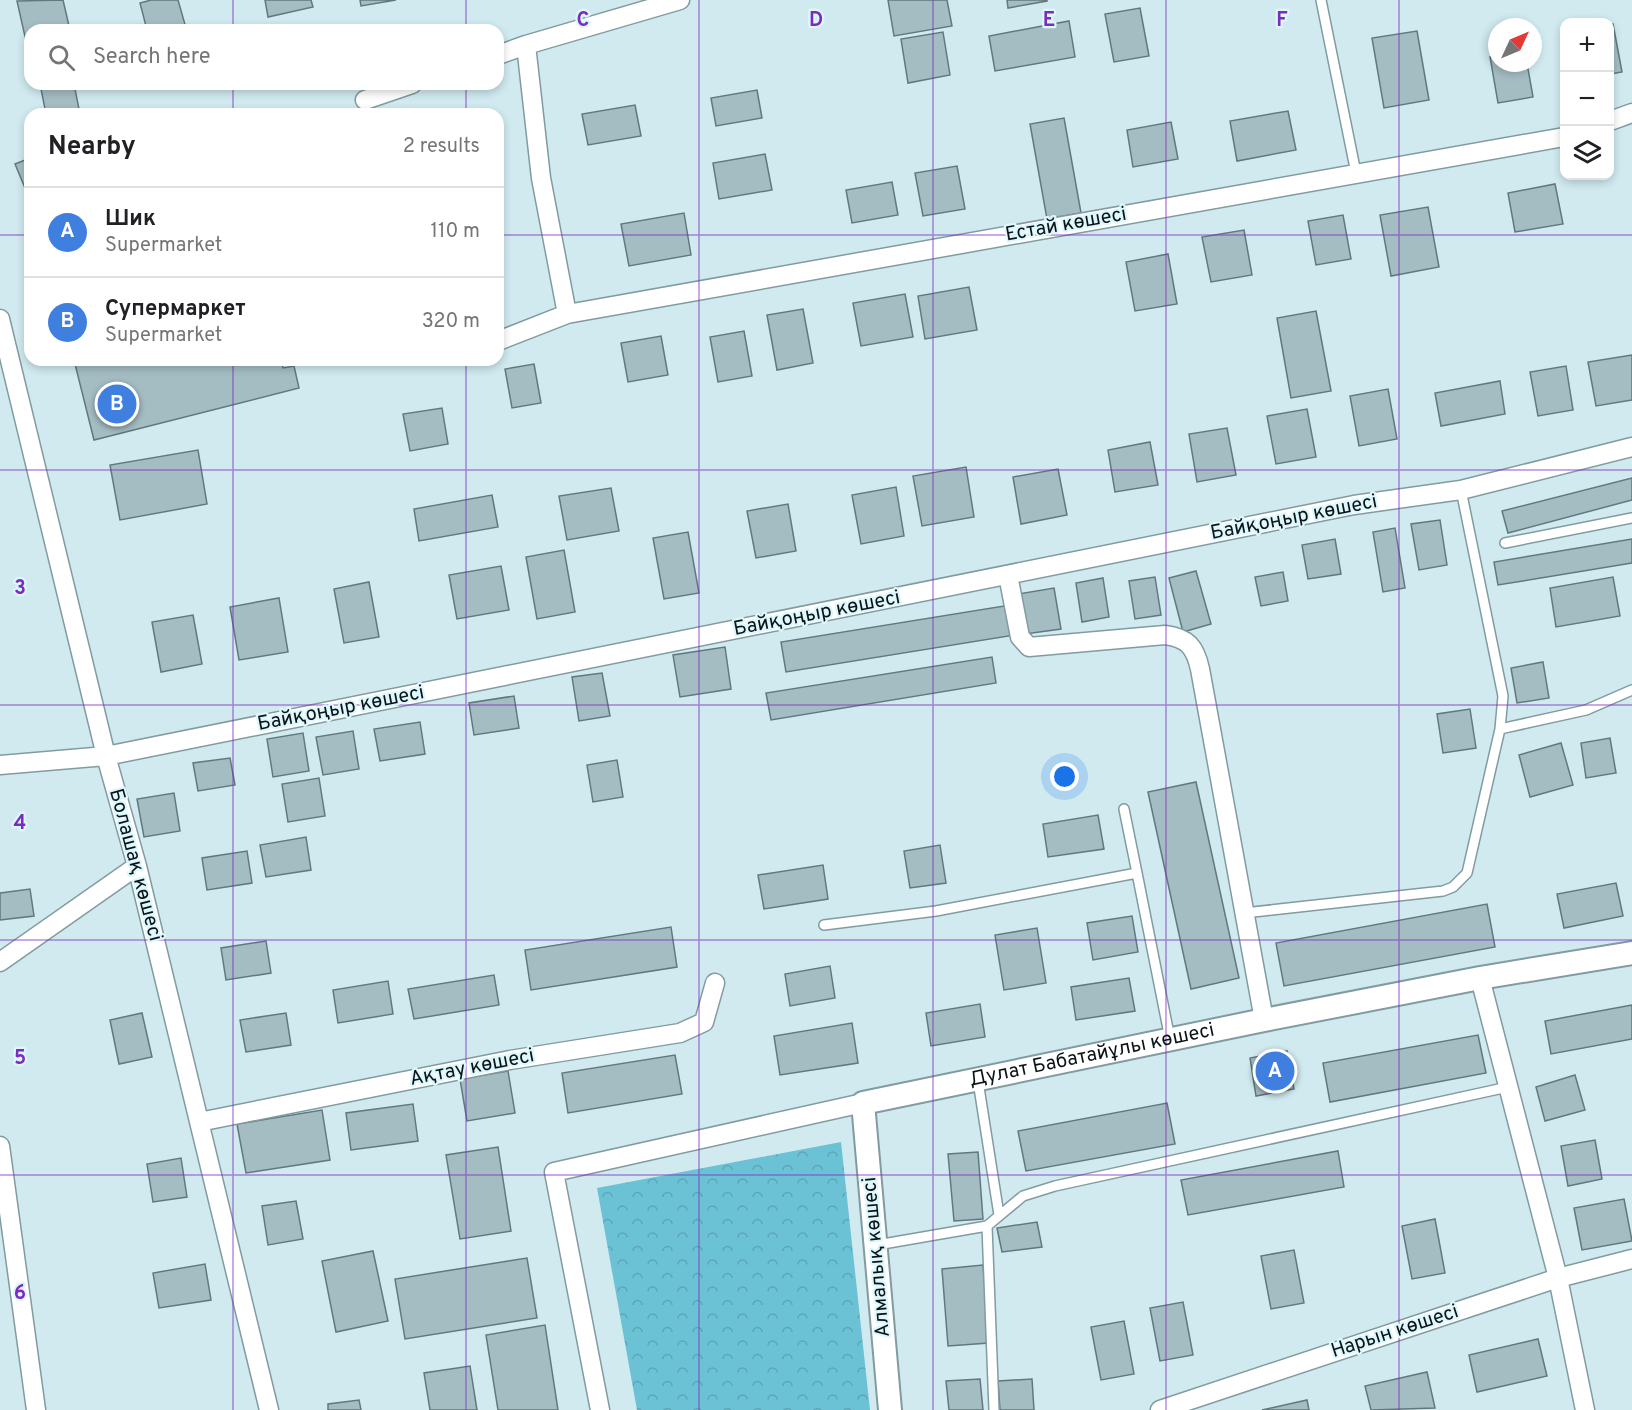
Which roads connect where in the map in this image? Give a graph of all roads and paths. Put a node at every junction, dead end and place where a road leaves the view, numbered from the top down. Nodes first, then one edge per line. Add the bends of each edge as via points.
1 (680, 0) edge
2 (1321, 0) edge
3 (526, 45) junction
4 (504, 53) edge
5 (394, 90) edge
6 (365, 100) dead end
7 (1632, 113) edge
8 (1614, 120) edge
9 (1560, 138) edge
10 (1356, 173) junction
11 (567, 314) junction
12 (0, 320) edge
13 (504, 339) edge
14 (3, 349) edge
15 (1632, 447) edge
16 (1461, 490) junction
17 (1632, 518) edge
18 (1505, 543) dead end
19 (1008, 575) junction
20 (1632, 690) edge
21 (1500, 729) junction
22 (106, 756) junction
23 (0, 765) edge
24 (1124, 809) dead end
25 (137, 866) junction
26 (1137, 873) junction
27 (1244, 913) junction
28 (824, 926) dead end
29 (1632, 953) edge
30 (0, 962) edge
31 (1480, 978) junction
32 (715, 983) dead end
33 (1264, 1020) junction
34 (1170, 1039) junction
35 (978, 1079) junction
36 (1508, 1087) junction
37 (863, 1103) junction
38 (199, 1122) junction
39 (0, 1146) edge
40 (999, 1215) junction
41 (987, 1226) junction
42 (877, 1245) junction
43 (1632, 1259) edge
44 (1558, 1278) junction
45 (36, 1410) edge
46 (269, 1410) edge
47 (600, 1410) edge
48 (890, 1410) edge
49 (994, 1410) edge
50 (1160, 1410) edge
51 (1585, 1410) edge

1 - 3 street
2 - 10 lane
3 - 4 street
3 - 11 street via 541,178
5 - 6 street
7 - 8 street
9 - 10 street, Естай көшесі
10 - 11 street, Естай көшесі
11 - 13 street, Естай көшесі
12 - 14 street, Болашақ көшесі
14 - 22 street, Болашақ көшесі
15 - 16 street, Байқоңыр көшесі
16 - 19 street, Байқоңыр көшесі via 1354,505
16 - 21 lane via 1503,696
17 - 18 lane
19 - 22 street, Байқоңыр көшесі
19 - 27 street via 1020,637 1029,647 1165,635 1191,644 1200,669
20 - 21 lane via 1586,710
21 - 27 lane via 1467,873 1454,887
22 - 23 street, Байқоңыр көшесі
22 - 25 street, Болашақ көшесі
24 - 26 lane
25 - 30 street
25 - 38 street, Болашақ көшесі
26 - 28 lane via 936,911
26 - 34 lane
27 - 33 street
29 - 31 street, Дулат Бабатайұлы көшесі
31 - 33 street, Дулат Бабатайұлы көшесі
31 - 36 street
32 - 38 street, Ақтау көшесі via 704,1022 680,1033 510,1060
33 - 34 street, Дулат Бабатайұлы көшесі
34 - 35 street, Дулат Бабатайұлы көшесі
35 - 37 street, Дулат Бабатайұлы көшесі
35 - 40 lane
36 - 40 lane via 1055,1186 1023,1196
36 - 44 street
37 - 42 street, Алмалық көшесі
37 - 47 street, Дулат Бабатайұлы көшесі via 554,1172
38 - 46 street, Болашақ көшесі
39 - 45 street
40 - 41 lane
41 - 42 lane
41 - 49 lane
42 - 48 street, Алмалық көшесі
43 - 44 street, Нарын көшесі
44 - 50 street, Нарын көшесі
44 - 51 street

